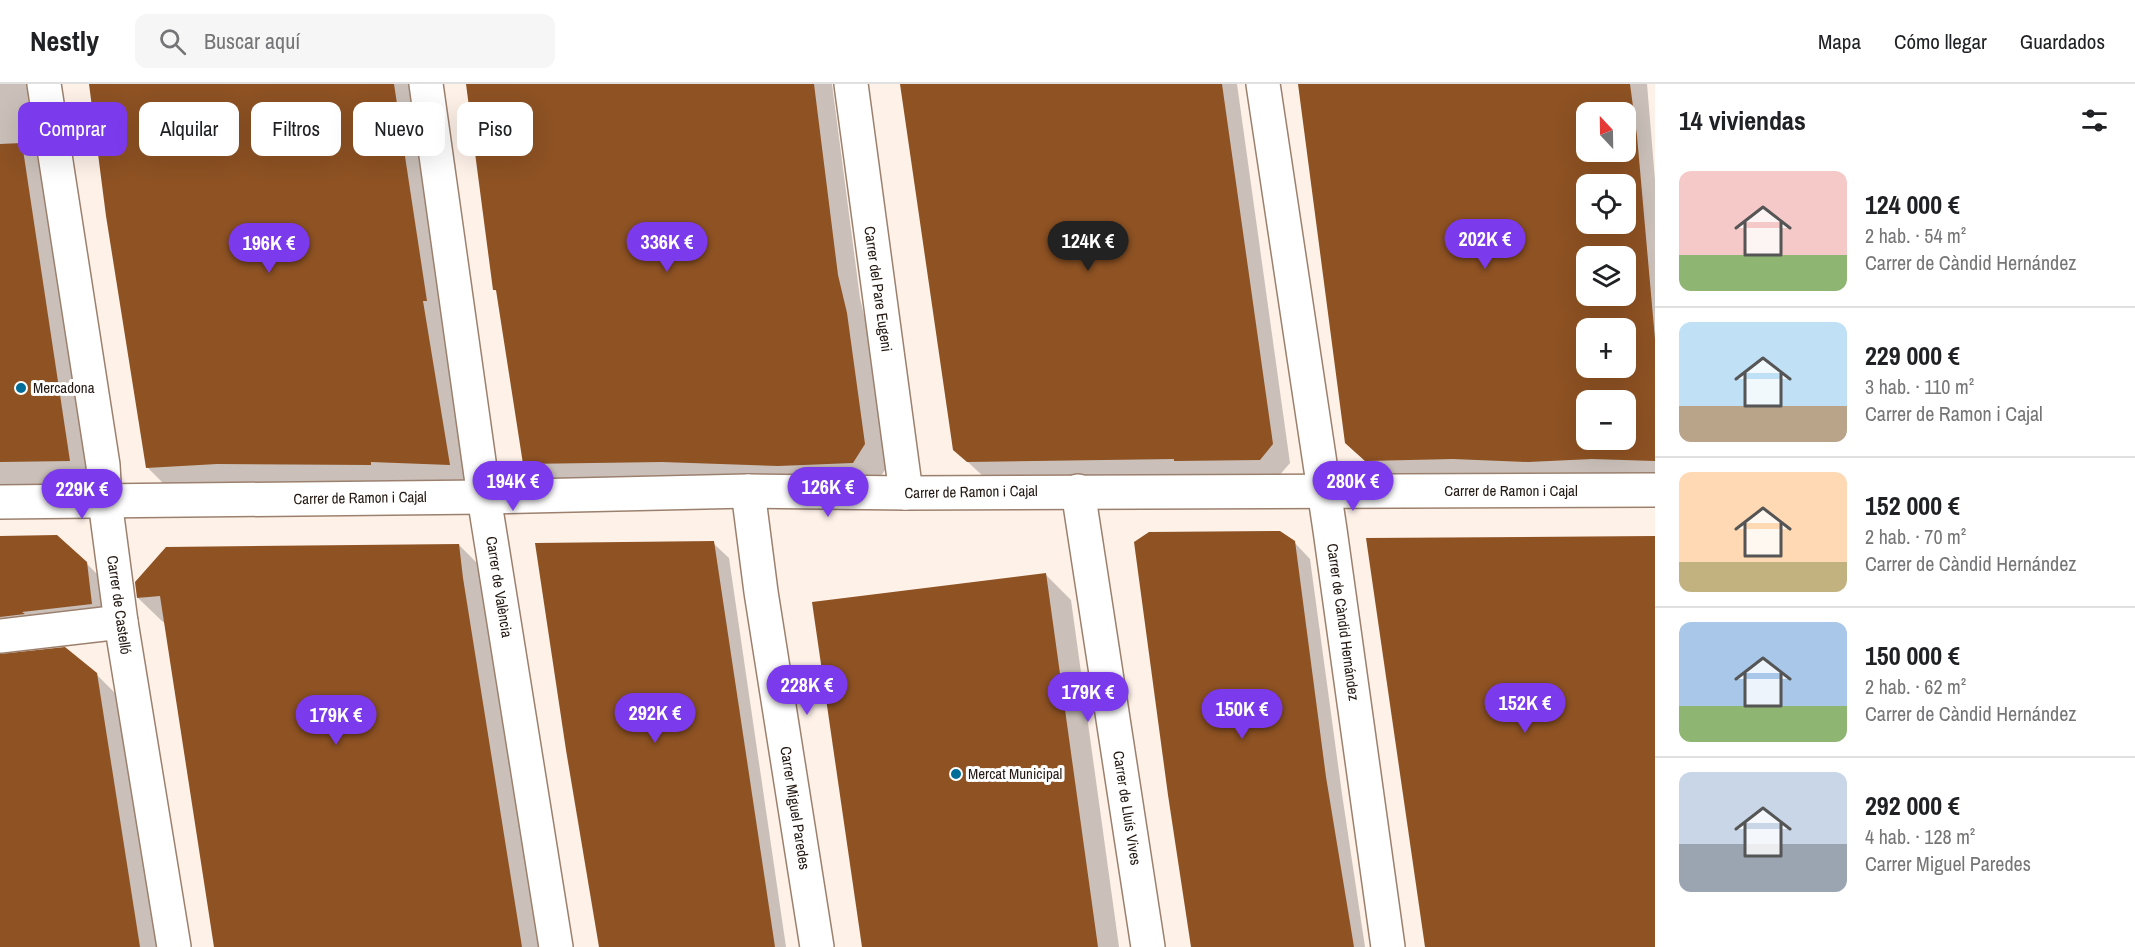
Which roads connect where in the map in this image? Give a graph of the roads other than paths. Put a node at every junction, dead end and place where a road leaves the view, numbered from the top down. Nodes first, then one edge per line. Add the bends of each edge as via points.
1 (44, 84) edge
2 (426, 84) edge
3 (851, 84) edge
4 (1263, 84) edge
5 (1655, 490) edge
6 (748, 491) junction
7 (1078, 491) junction
8 (1324, 492) junction
9 (906, 493) junction
10 (484, 497) junction
11 (105, 501) junction
12 (0, 502) edge
13 (121, 622) junction
14 (0, 636) edge
15 (174, 947) edge
16 (556, 947) edge
17 (817, 947) edge
18 (1148, 947) edge
19 (1388, 947) edge

1 - 11 street, Carrer de Castelló via 103,465
2 - 10 street, Carrer de València
3 - 9 street, Carrer del Pare Eugeni
4 - 8 street, Carrer de Càndid Hernández
5 - 8 street, Carrer de Ramon i Cajal
6 - 9 street, Carrer de Ramon i Cajal
6 - 10 street, Carrer de Ramon i Cajal
6 - 17 street, Carrer Miguel Paredes
7 - 8 street, Carrer de Ramon i Cajal
7 - 9 street, Carrer de Ramon i Cajal
7 - 18 street, Carrer de Lluís Vives
8 - 19 street, Carrer de Càndid Hernández
10 - 11 street, Carrer de Ramon i Cajal
10 - 16 street, Carrer de València
11 - 12 street, Carrer de Ramon i Cajal
11 - 13 street, Carrer de Castelló
13 - 14 street
13 - 15 street, Carrer de Castelló

